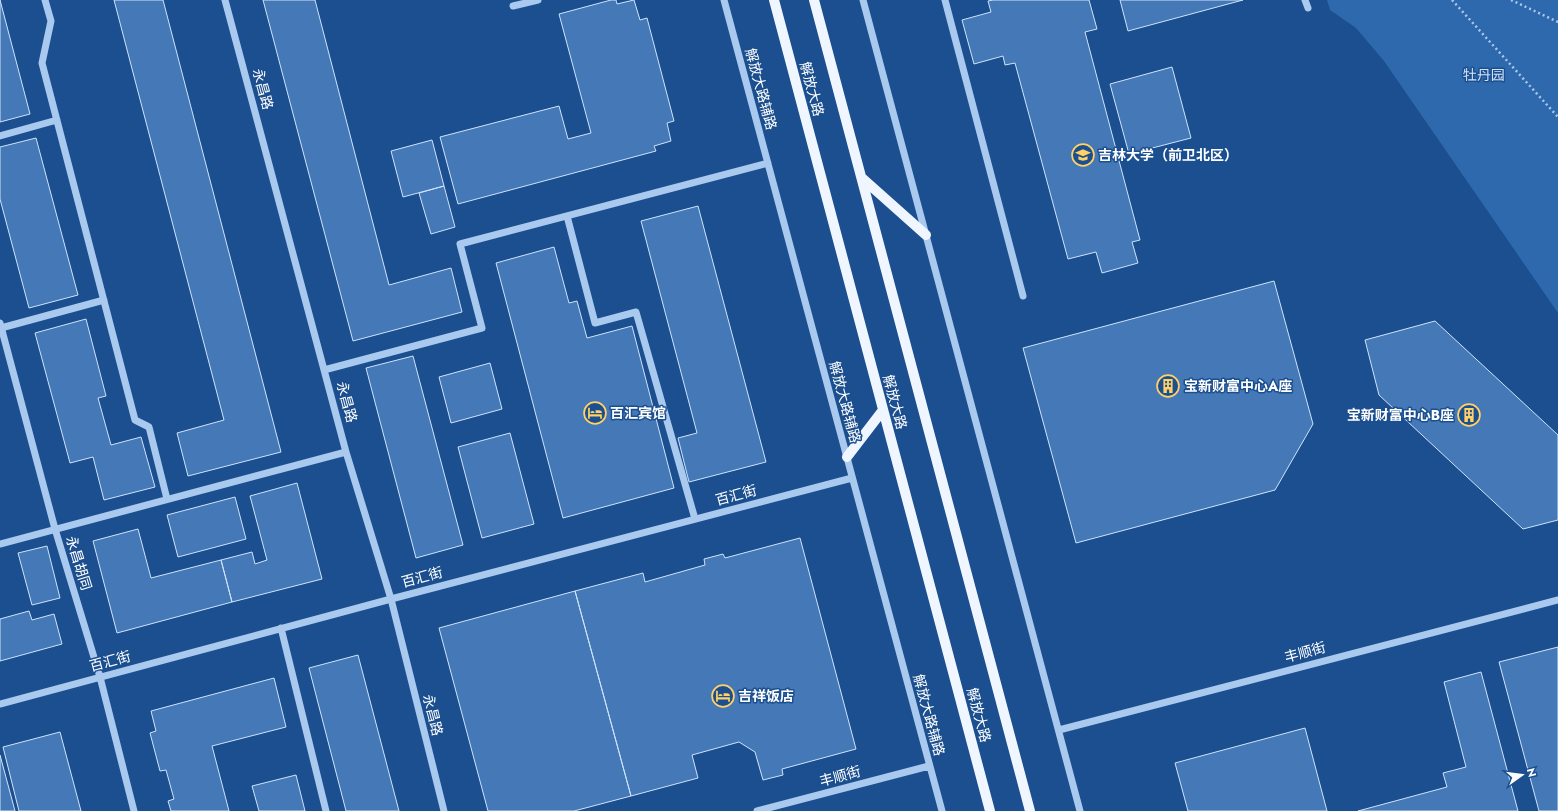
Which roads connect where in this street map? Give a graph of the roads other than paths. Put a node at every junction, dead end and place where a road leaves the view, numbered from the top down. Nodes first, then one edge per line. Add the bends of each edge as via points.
1 (45, 0) edge
2 (225, 0) edge
3 (538, 0) edge
4 (724, 0) edge
5 (774, 0) edge
6 (814, 0) edge
7 (864, 0) edge
8 (945, 0) edge
9 (1305, 0) edge
10 (513, 6) dead end
11 (1308, 8) dead end
12 (57, 120) junction
13 (0, 136) edge
14 (768, 163) junction
15 (862, 178) junction
16 (567, 216) junction
17 (926, 235) junction
18 (1023, 296) dead end
19 (104, 300) junction
20 (1, 326) edge
21 (324, 370) junction
22 (883, 410) junction
23 (346, 452) junction
24 (847, 457) junction
25 (852, 478) junction
26 (167, 499) junction
27 (696, 519) junction
28 (55, 529) junction
29 (0, 544) edge
30 (391, 599) junction
31 (1558, 600) edge
32 (282, 628) junction
33 (100, 678) junction
34 (0, 704) edge
35 (1059, 730) junction
36 (929, 766) junction
37 (134, 811) edge
38 (326, 811) edge
39 (444, 811) edge
40 (757, 811) edge
41 (942, 811) edge
42 (990, 811) edge
43 (1030, 811) edge
44 (1080, 811) edge

1 - 12 street via 51,20 42,63
2 - 21 street, 永昌路
3 - 10 street
4 - 14 street, 解放大路辅路
5 - 22 main road, 解放大路
6 - 15 main road, 解放大路
7 - 17 street
8 - 18 street
9 - 11 street
12 - 13 street
12 - 19 street
14 - 16 street
14 - 24 street, 解放大路辅路
15 - 17 main road
15 - 43 main road, 解放大路
16 - 21 street via 460,244 482,328
16 - 27 street via 596,323 636,312
17 - 35 street
19 - 20 street
19 - 26 street via 135,420 149,427
20 - 28 street, 永昌胡同
21 - 23 street, 永昌路
22 - 24 main road
22 - 42 main road, 解放大路
23 - 26 street
23 - 30 street, 永昌路
24 - 25 street, 解放大路辅路
25 - 27 street, 百汇街
25 - 36 street, 解放大路辅路
26 - 28 street
27 - 30 street, 百汇街
28 - 29 street
28 - 33 street, 永昌胡同
30 - 32 street, 百汇街
30 - 39 street, 永昌路
31 - 35 street, 丰顺街
32 - 33 street, 百汇街
32 - 38 street
33 - 34 street, 百汇街
33 - 37 street, 永昌胡同
35 - 44 street
36 - 40 street, 丰顺街
36 - 41 street, 解放大路辅路

